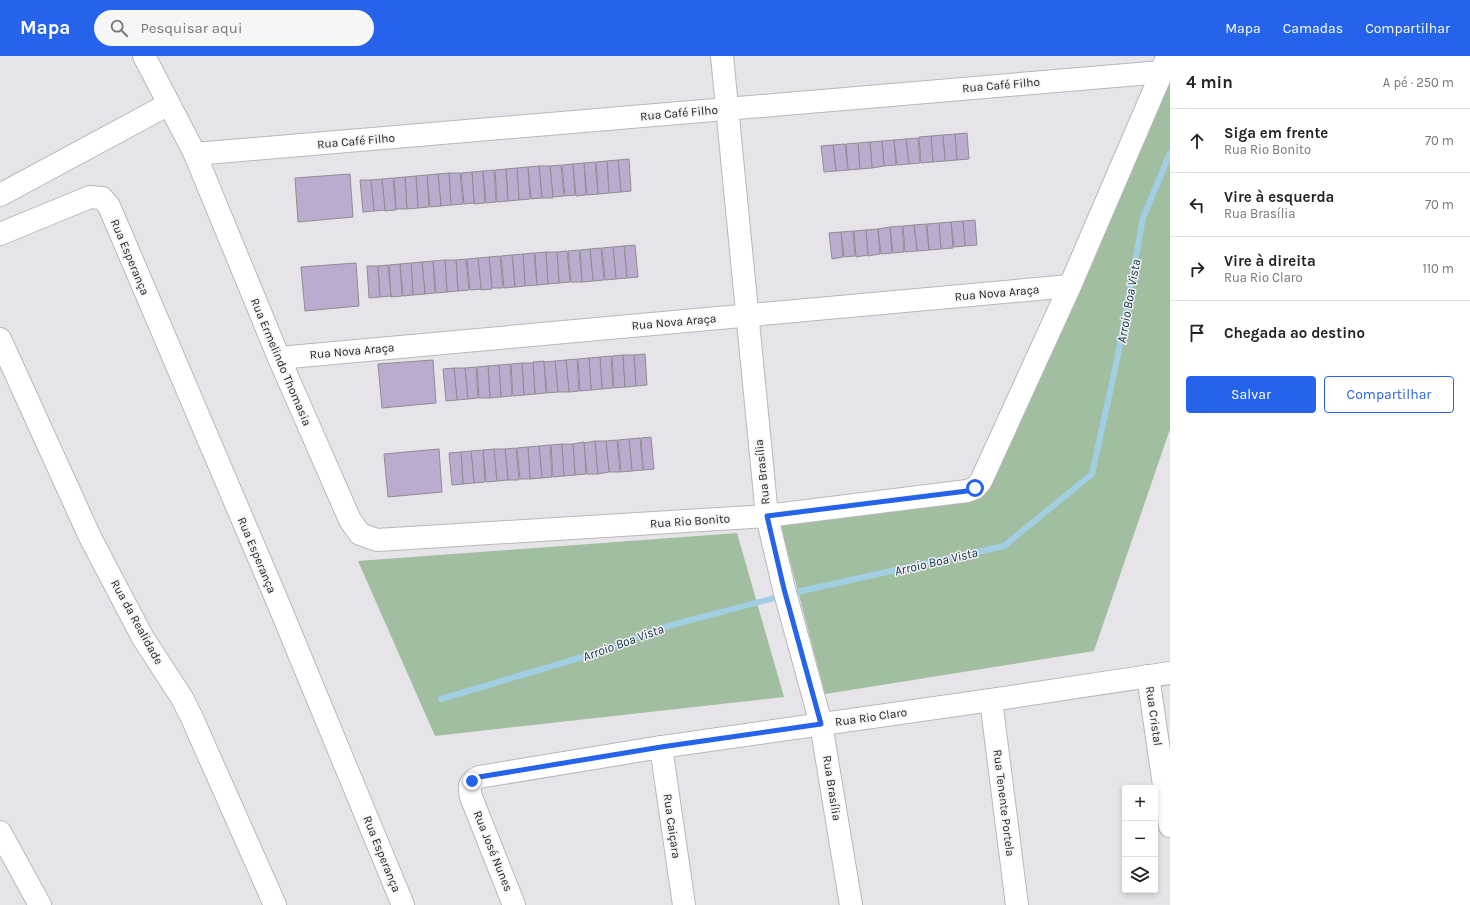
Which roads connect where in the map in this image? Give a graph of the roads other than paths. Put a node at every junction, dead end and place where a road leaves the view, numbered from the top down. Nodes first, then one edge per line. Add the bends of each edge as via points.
1 (144, 56) edge
2 (722, 56) edge
3 (1164, 64) edge
4 (169, 104) junction
5 (727, 109) junction
6 (195, 154) junction
7 (1, 193) edge
8 (0, 234) edge
9 (1070, 286) junction
10 (747, 315) junction
11 (0, 339) edge
12 (278, 358) junction
13 (767, 516) junction
14 (394, 540) joint
15 (1170, 673) edge
16 (1148, 676) junction
17 (991, 700) junction
18 (821, 724) junction
19 (661, 747) junction
20 (472, 797) joint
21 (1170, 826) edge
22 (0, 832) edge
23 (40, 905) edge
24 (275, 905) edge
25 (403, 905) edge
26 (514, 905) edge
27 (684, 905) edge
28 (851, 905) edge
29 (1016, 905) edge

1 - 4 street, Rua Ermelindo Thomasia
2 - 5 street, Rua Brasília
3 - 5 street, Rua Café Filho
3 - 9 street
4 - 6 street, Rua Ermelindo Thomasia
4 - 7 street
5 - 6 street, Rua Café Filho
5 - 10 street, Rua Brasília
6 - 12 street, Rua Ermelindo Thomasia
8 - 25 street, Rua Esperança via 90,197 102,198 109,206
9 - 10 street, Rua Nova Araça
9 - 13 street, Rua Rio Bonito via 981,481 975,488
10 - 12 street, Rua Nova Araça
10 - 13 street, Rua Brasília
11 - 24 street, Rua da Realidade via 90,537 143,638 192,718
12 - 14 street, Rua Ermelindo Thomasia via 350,520 360,534 377,540
13 - 14 street, Rua Rio Bonito
13 - 18 street, Rua Brasília
15 - 16 street, Rua Rio Claro
16 - 17 street, Rua Rio Claro
16 - 21 street, Rua Cristal
17 - 18 street, Rua Rio Claro
17 - 29 street, Rua Tenente Portela
18 - 19 street, Rua Rio Claro
18 - 28 street, Rua Brasília
19 - 20 street, Rua Rio Claro via 479,777 472,781
19 - 27 street, Rua Caiçara
20 - 26 street, Rua José Nunes
22 - 23 street

